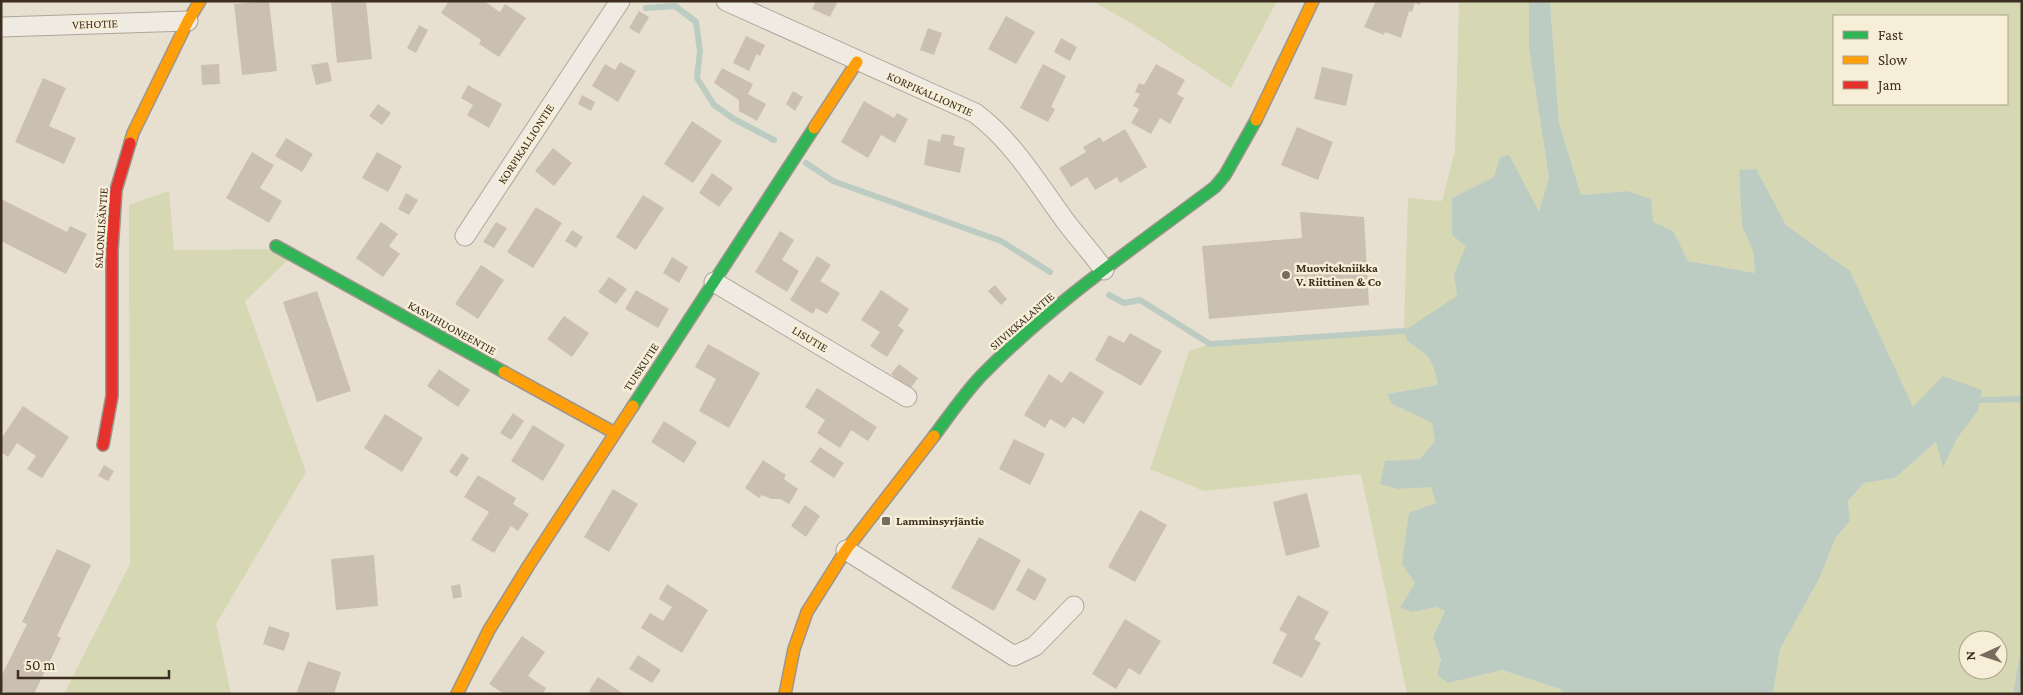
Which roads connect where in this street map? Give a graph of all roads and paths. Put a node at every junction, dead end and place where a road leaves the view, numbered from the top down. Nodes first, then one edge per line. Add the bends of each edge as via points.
1 (200, 1) edge
2 (620, 1) edge
3 (726, 1) edge
4 (1313, 1) edge
5 (188, 21) junction
6 (1, 28) edge
7 (857, 62) junction
8 (465, 236) dead end
9 (276, 246) dead end
10 (1104, 270) junction
11 (714, 282) junction
12 (907, 397) dead end
13 (615, 433) junction
14 (103, 445) dead end
15 (846, 550) junction
16 (1074, 606) dead end
17 (457, 694) edge
18 (785, 694) edge

1 - 5 street, SALONLISÄNTIE
2 - 8 street, KORPIKALLIONTIE
3 - 7 street, KORPIKALLIONTIE
4 - 10 street, SIIVIKKALANTIE via 1250,133 1225,175 1215,187
5 - 6 street, VEHOTIE
5 - 14 street, SALONLISÄNTIE via 133,134 116,190 112,250 112,396
7 - 10 street, KORPIKALLIONTIE via 975,113 988,123 1002,135
7 - 11 street, TUISKUTIE
9 - 13 street, KASVIHUONEENTIE
10 - 15 street, SIIVIKKALANTIE via 1032,329 980,378
11 - 12 street, LISUTIE
11 - 13 street, TUISKUTIE
13 - 17 street, TUISKUTIE via 489,630
15 - 16 street via 1014,656 1035,646
15 - 18 street, SIIVIKKALANTIE via 807,612 794,649

